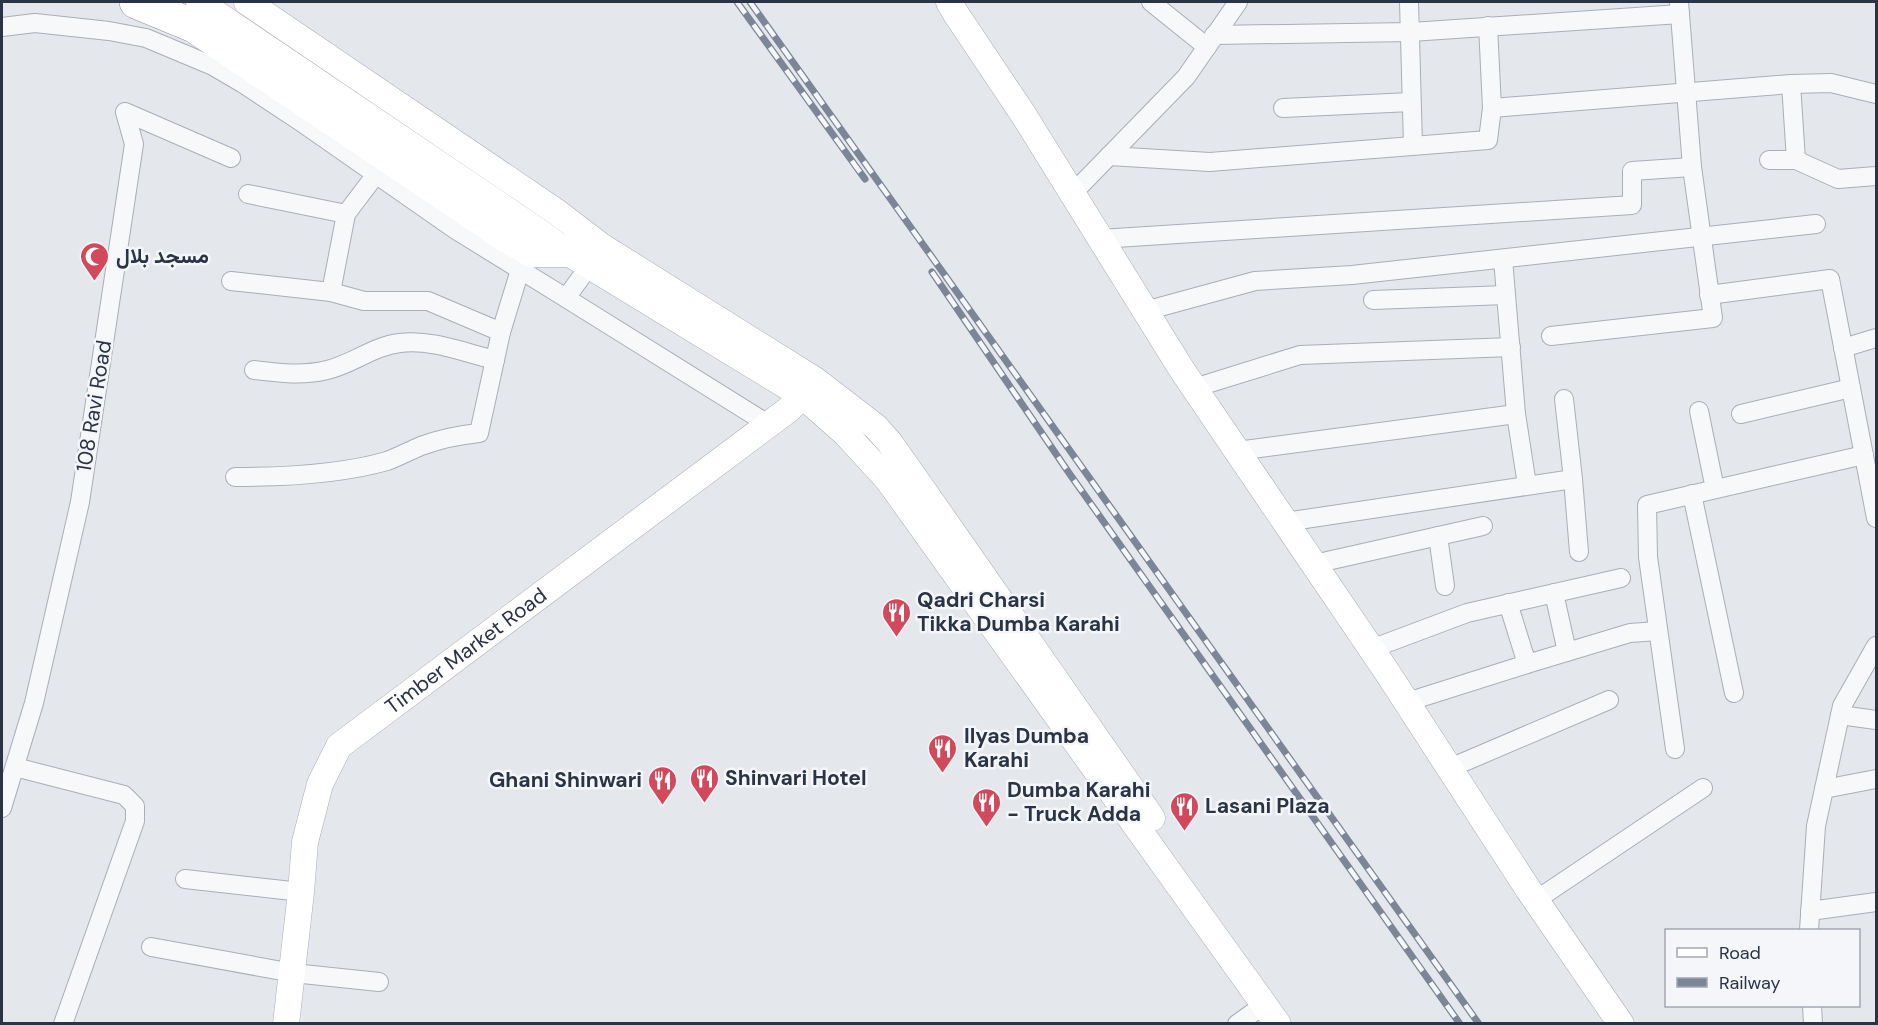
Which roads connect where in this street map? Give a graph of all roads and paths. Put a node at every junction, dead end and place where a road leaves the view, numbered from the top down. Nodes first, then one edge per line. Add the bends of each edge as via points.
1 (135, 2) edge
2 (199, 2) edge
3 (247, 2) edge
4 (950, 2) edge
5 (1151, 2) edge
6 (1238, 2) edge
7 (1409, 2) edge
8 (1680, 8) edge
9 (1488, 26) junction
10 (2, 27) edge
11 (1411, 32) junction
12 (1211, 41) junction
13 (1791, 84) junction
14 (1685, 92) junction
15 (1876, 94) edge
16 (1411, 102) junction
17 (1283, 108) dead end
18 (1492, 108) junction
19 (1413, 145) junction
20 (1109, 156) junction
21 (231, 158) dead end
22 (1769, 159) dead end
23 (1796, 159) junction
24 (1692, 167) junction
25 (377, 173) junction
26 (1876, 176) edge
27 (248, 194) dead end
28 (1072, 194) junction
29 (558, 213) junction
30 (346, 214) junction
31 (1816, 224) dead end
32 (1702, 237) junction
33 (1100, 239) junction
34 (559, 253) junction
35 (1503, 259) junction
36 (231, 281) dead end
37 (331, 292) junction
38 (1506, 295) junction
39 (1709, 295) junction
40 (566, 298) junction
41 (1373, 300) dead end
42 (1145, 311) junction
43 (501, 332) junction
44 (1551, 336) dead end
45 (1876, 338) edge
46 (1510, 347) junction
47 (1843, 348) junction
48 (495, 360) junction
49 (254, 370) dead end
50 (809, 388) junction
51 (1194, 388) junction
52 (1851, 388) junction
53 (1564, 399) dead end
54 (1699, 411) dead end
55 (1516, 414) junction
56 (1741, 414) dead end
57 (768, 424) junction
58 (1237, 451) junction
59 (1864, 455) junction
60 (235, 477) dead end
61 (1573, 479) junction
62 (1527, 485) junction
63 (1714, 489) junction
64 (1692, 494) junction
65 (1876, 518) edge
66 (1285, 522) junction
67 (1483, 526) dead end
68 (1438, 536) junction
69 (1579, 552) dead end
70 (1314, 564) junction
71 (1621, 578) dead end
72 (1445, 586) dead end
73 (1554, 593) junction
74 (1508, 603) junction
75 (1658, 631) junction
76 (1876, 646) edge
77 (1371, 649) junction
78 (1567, 652) junction
79 (1527, 664) junction
80 (1734, 693) dead end
81 (1609, 700) dead end
82 (1407, 702) junction
83 (1840, 715) junction
84 (1876, 720) edge
85 (1676, 749) dead end
86 (15, 767) junction
87 (1450, 768) junction
88 (1876, 779) edge
89 (1703, 788) dead end
90 (1824, 789) junction
91 (2, 808) edge
92 (185, 879) dead end
93 (301, 892) junction
94 (1536, 900) junction
95 (1876, 902) edge
96 (1810, 910) junction
97 (1809, 929) edge
98 (151, 947) dead end
99 (293, 973) junction
100 (379, 982) dead end
101 (1812, 1007) edge
102 (1272, 1014) edge
103 (63, 1023) edge
104 (286, 1023) edge
105 (1237, 1023) edge
106 (1295, 1023) edge
107 (1621, 1023) edge
108 (1813, 1023) edge

1 - 34 highway via 194,26 510,238
2 - 34 main road
3 - 29 main road
4 - 28 main road
5 - 12 street
6 - 12 street
7 - 11 street
8 - 9 street
8 - 14 street
9 - 11 street
9 - 18 street
10 - 25 street via 35,23 146,38 213,66
11 - 12 street
11 - 16 street
12 - 20 street via 1186,77
13 - 14 street
13 - 15 street via 1831,83
13 - 23 street
14 - 18 street
14 - 24 street
16 - 17 street
16 - 19 street
18 - 19 street via 1488,140
19 - 20 street via 1210,162
20 - 28 street
21 - 86 street, 108 Ravi Road via 125,112 134,144 80,502 34,703
22 - 23 street
23 - 26 street via 1838,179
24 - 32 street
24 - 33 street via 1632,171 1632,205
25 - 30 street
25 - 34 street via 456,230
27 - 30 street
28 - 33 main road
29 - 34 main road
29 - 34 main road
30 - 37 street
31 - 32 street
32 - 35 street
32 - 39 street
33 - 42 main road
34 - 40 street
34 - 40 street
34 - 43 street
34 - 50 main road
35 - 38 street
35 - 42 street via 1255,281
36 - 37 street
37 - 43 street via 364,301 428,302
38 - 41 street
38 - 46 street
39 - 44 street via 1713,318
39 - 47 street via 1830,279
40 - 57 street
42 - 51 main road
43 - 48 street
45 - 47 street
46 - 51 street via 1300,355
46 - 55 street
47 - 52 street
48 - 49 street via 418,342 377,348 328,370 295,375
48 - 60 street via 479,433 453,435 362,466 273,477
50 - 57 main road, Timber Market Road
50 - 102 main road via 888,480
50 - 106 main road via 869,421 890,443
51 - 58 main road
52 - 56 street
52 - 59 street
53 - 61 street
54 - 63 street
55 - 58 street
55 - 62 street
57 - 93 main road, Timber Market Road via 339,746 320,784 305,842
58 - 66 main road
59 - 63 street
59 - 65 street
61 - 62 street
61 - 69 street
62 - 66 street
63 - 64 street
64 - 75 street via 1647,505 1647,557
64 - 80 street
66 - 70 main road
67 - 68 street
68 - 70 street
68 - 72 street
70 - 77 main road
71 - 73 street
73 - 74 street
73 - 78 street
74 - 77 street via 1467,613
74 - 79 street
75 - 78 street via 1630,633
75 - 85 street
76 - 83 street
77 - 82 main road
78 - 79 street
79 - 82 street
81 - 87 street
82 - 87 main road
83 - 84 street
83 - 90 street
86 - 91 street, 108 Ravi Road
86 - 103 street via 124,795 135,806 135,821
87 - 94 main road
88 - 90 street
89 - 94 street
90 - 96 street via 1816,826
92 - 93 street
93 - 99 main road, Timber Market Road
94 - 107 main road
95 - 96 street
96 - 97 street
98 - 99 street
99 - 100 street
99 - 104 main road, Timber Market Road
101 - 108 street
102 - 105 street

